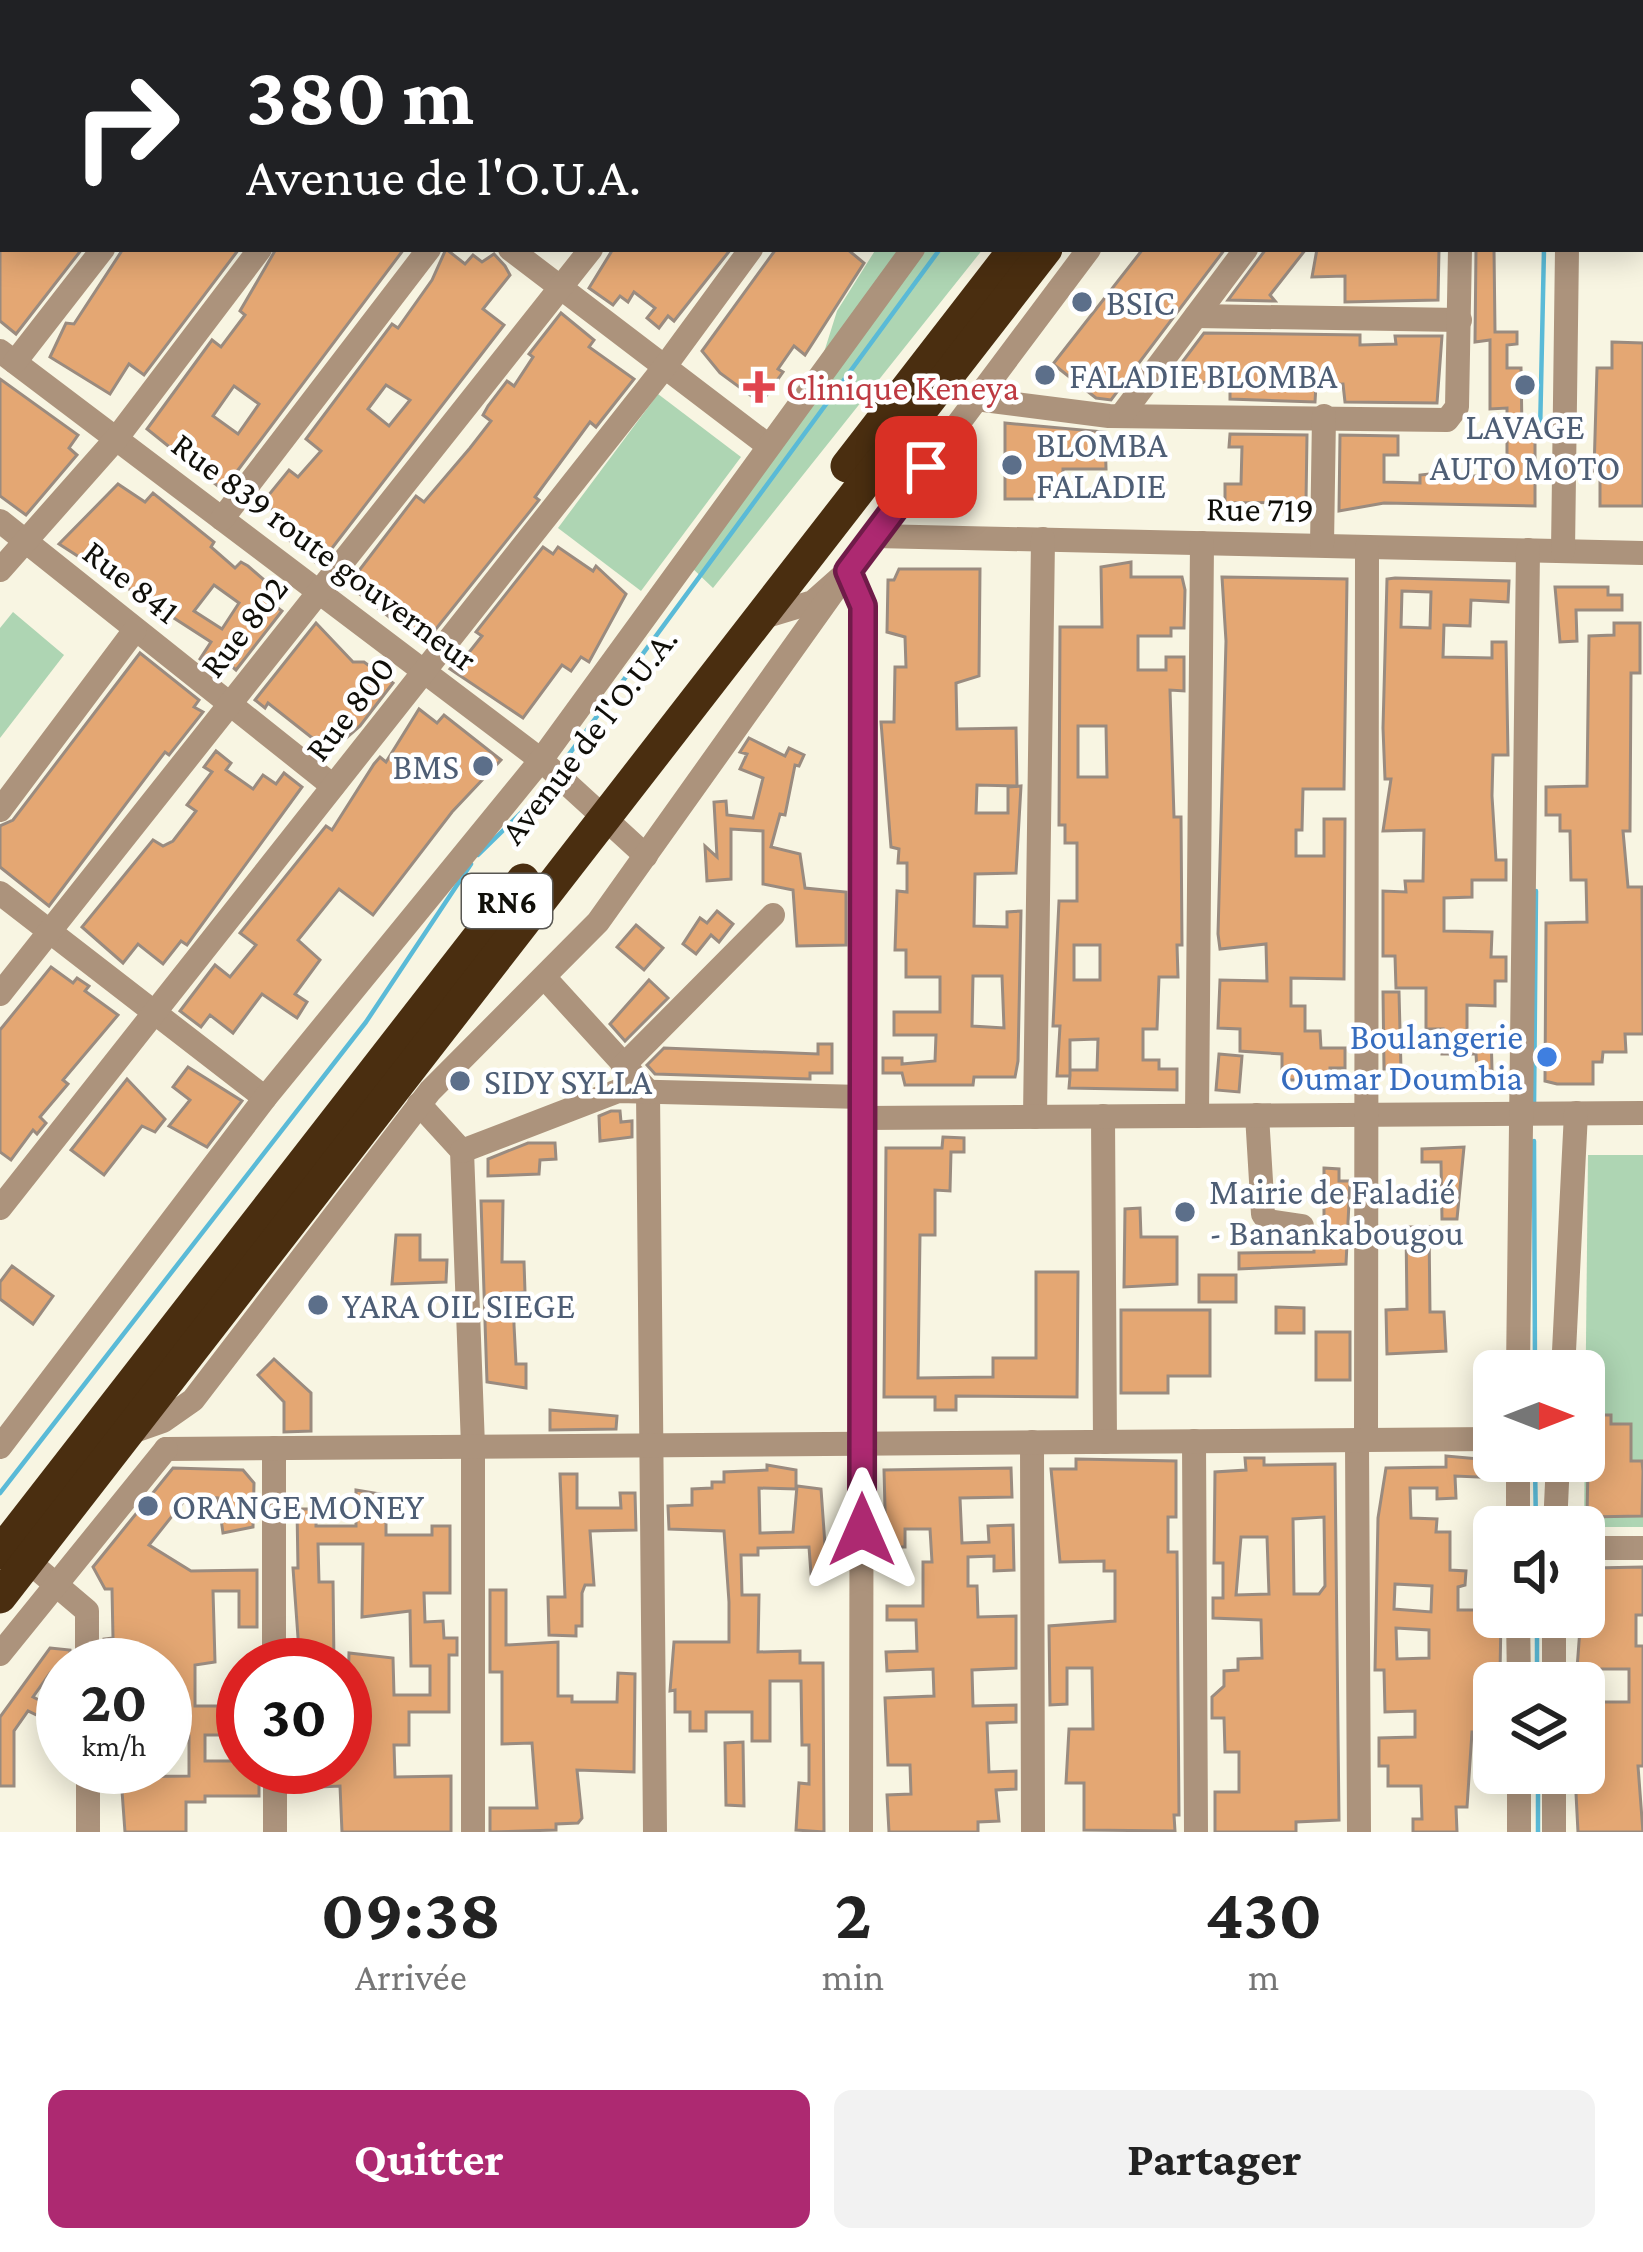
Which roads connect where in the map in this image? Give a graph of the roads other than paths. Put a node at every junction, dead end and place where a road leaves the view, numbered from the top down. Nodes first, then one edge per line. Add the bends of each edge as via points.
1 (100, 252) edge
2 (258, 252) edge
3 (427, 252) edge
4 (514, 252) edge
5 (589, 252) edge
6 (749, 252) edge
7 (911, 252) edge
8 (1013, 252) edge
9 (1044, 252) edge
10 (1087, 252) edge
11 (1244, 252) edge
12 (1460, 252) edge
13 (1567, 252) edge
14 (560, 290) junction
15 (1196, 316) junction
16 (1460, 320) junction
17 (8, 356) edge
18 (663, 369) junction
19 (976, 399) junction
20 (1121, 416) junction
21 (1324, 416) junction
22 (116, 439) junction
23 (766, 445) junction
24 (222, 519) junction
25 (0, 521) edge
26 (875, 536) junction
27 (1042, 539) junction
28 (23, 541) junction
29 (1202, 543) junction
30 (1322, 545) junction
31 (1367, 547) junction
32 (1528, 550) junction
33 (1563, 551) junction
34 (1643, 553) edge
35 (0, 570) edge
36 (848, 571) junction
37 (316, 591) junction
38 (757, 619) junction
39 (135, 630) junction
40 (423, 671) junction
41 (228, 702) junction
42 (541, 760) junction
43 (333, 786) junction
44 (594, 807) junction
45 (0, 810) edge
46 (646, 856) junction
47 (0, 893) edge
48 (773, 915) dead end
49 (49, 931) junction
50 (544, 978) junction
51 (0, 994) edge
52 (154, 1012) junction
53 (622, 1066) junction
54 (648, 1091) junction
55 (265, 1098) junction
56 (419, 1104) junction
57 (862, 1108) junction
58 (1643, 1112) edge
59 (1517, 1113) junction
60 (1576, 1113) junction
61 (1366, 1114) junction
62 (1257, 1115) junction
63 (1103, 1116) junction
64 (1197, 1116) junction
65 (1035, 1117) junction
66 (462, 1151) junction
67 (0, 1208) edge
68 (1302, 1226) dead end
69 (1518, 1350) edge
70 (1564, 1350) edge
71 (163, 1405) junction
72 (1473, 1439) edge
73 (1362, 1440) junction
74 (1194, 1441) junction
75 (1032, 1442) junction
76 (1105, 1442) junction
77 (862, 1443) junction
78 (656, 1445) junction
79 (472, 1446) junction
80 (0, 1447) edge
81 (274, 1448) junction
82 (166, 1449) junction
83 (1605, 1548) edge
84 (1643, 1548) edge
85 (14, 1557) edge
86 (56, 1585) junction
87 (0, 1598) edge
88 (87, 1638) edge
89 (274, 1638) edge
90 (0, 1654) edge
91 (88, 1794) edge
92 (274, 1794) edge
93 (1519, 1794) edge
94 (1554, 1794) edge
95 (88, 1832) edge
96 (275, 1832) edge
97 (473, 1832) edge
98 (655, 1832) edge
99 (861, 1832) edge
100 (1033, 1832) edge
101 (1196, 1832) edge
102 (1359, 1832) edge
103 (1519, 1832) edge
104 (1555, 1832) edge

1 - 17 street
2 - 22 street
3 - 24 street
4 - 14 street
5 - 14 street, Rue 802
6 - 18 street, Rue 800
7 - 23 street, Avenue de l'O.U.A.
8 - 44 highway, Avenue de l'O.U.A. / RN6
9 - 38 highway, Avenue de l'O.U.A. / RN6
10 - 19 street, Avenue de l'O.U.A.
11 - 15 street
12 - 16 street
13 - 33 street
14 - 18 street
14 - 37 street, Rue 802
15 - 16 street
15 - 20 street
16 - 21 street via 1457,407 1448,420
17 - 22 street, Rue 839 route gouverneur
18 - 23 street
18 - 40 street, Rue 800
19 - 20 street
19 - 26 street, Avenue de l'O.U.A.
20 - 21 street
21 - 30 street
22 - 24 street, Rue 839 route gouverneur
22 - 28 street
23 - 42 street, Avenue de l'O.U.A.
24 - 37 street, Rue 839 route gouverneur
25 - 28 street, Rue 841
26 - 27 street, Rue 719
26 - 36 street, Avenue de l'O.U.A.
27 - 29 street, Rue 719
27 - 65 street
28 - 35 street
28 - 39 street, Rue 841
29 - 30 street, Rue 719
29 - 64 street
30 - 31 street, Rue 719
31 - 32 street, Rue 719
31 - 61 street
32 - 33 street, Rue 719
32 - 59 street
33 - 34 street, Rue 719
36 - 38 street via 813,602
36 - 46 street, Avenue de l'O.U.A.
36 - 57 street via 863,606
37 - 40 street, Rue 839 route gouverneur
37 - 41 street, Rue 802
38 - 44 highway, Avenue de l'O.U.A. / RN6
39 - 41 street, Rue 841
39 - 45 street
40 - 42 street, Rue 839 route gouverneur
40 - 43 street, Rue 800
41 - 43 street, Rue 841
41 - 49 street, Rue 802
42 - 44 street, Rue 839 route gouverneur
42 - 55 street, Avenue de l'O.U.A.
43 - 52 street, Rue 800
44 - 46 street, Rue 839 route gouverneur
44 - 71 highway, Avenue de l'O.U.A. / RN6
44 - 85 highway, Avenue de l'O.U.A. / RN6
46 - 50 street, Avenue de l'O.U.A.
47 - 49 street
48 - 53 street
49 - 51 street, Rue 802
49 - 52 street
50 - 53 street
50 - 56 street, Avenue de l'O.U.A.
52 - 55 street
52 - 67 street, Rue 800
53 - 54 street
54 - 57 street
54 - 66 street via 618,1091
54 - 78 street
55 - 80 street, Avenue de l'O.U.A.
56 - 66 street
56 - 71 street, Avenue de l'O.U.A. via 241,1345 194,1400
57 - 65 street
57 - 77 street
58 - 60 street
59 - 60 street
59 - 61 street
59 - 69 street
60 - 70 street
61 - 62 street
61 - 73 street
62 - 64 street
62 - 68 street via 1263,1214
63 - 64 street
63 - 65 street
63 - 76 street
66 - 79 street
71 - 82 street
71 - 85 highway, Avenue de l'O.U.A. / RN6
72 - 73 street
73 - 74 street
73 - 102 street
74 - 76 street
74 - 101 street
75 - 76 street
75 - 77 street
75 - 100 street
77 - 78 street
77 - 99 street
78 - 79 street
78 - 98 street
79 - 81 street
79 - 97 street
81 - 82 street
81 - 89 street
82 - 86 street
83 - 84 street
85 - 86 street
85 - 87 highway, Avenue de l'O.U.A. / RN6
86 - 88 street via 87,1611
86 - 90 street
91 - 95 street
92 - 96 street
93 - 103 street
94 - 104 street

